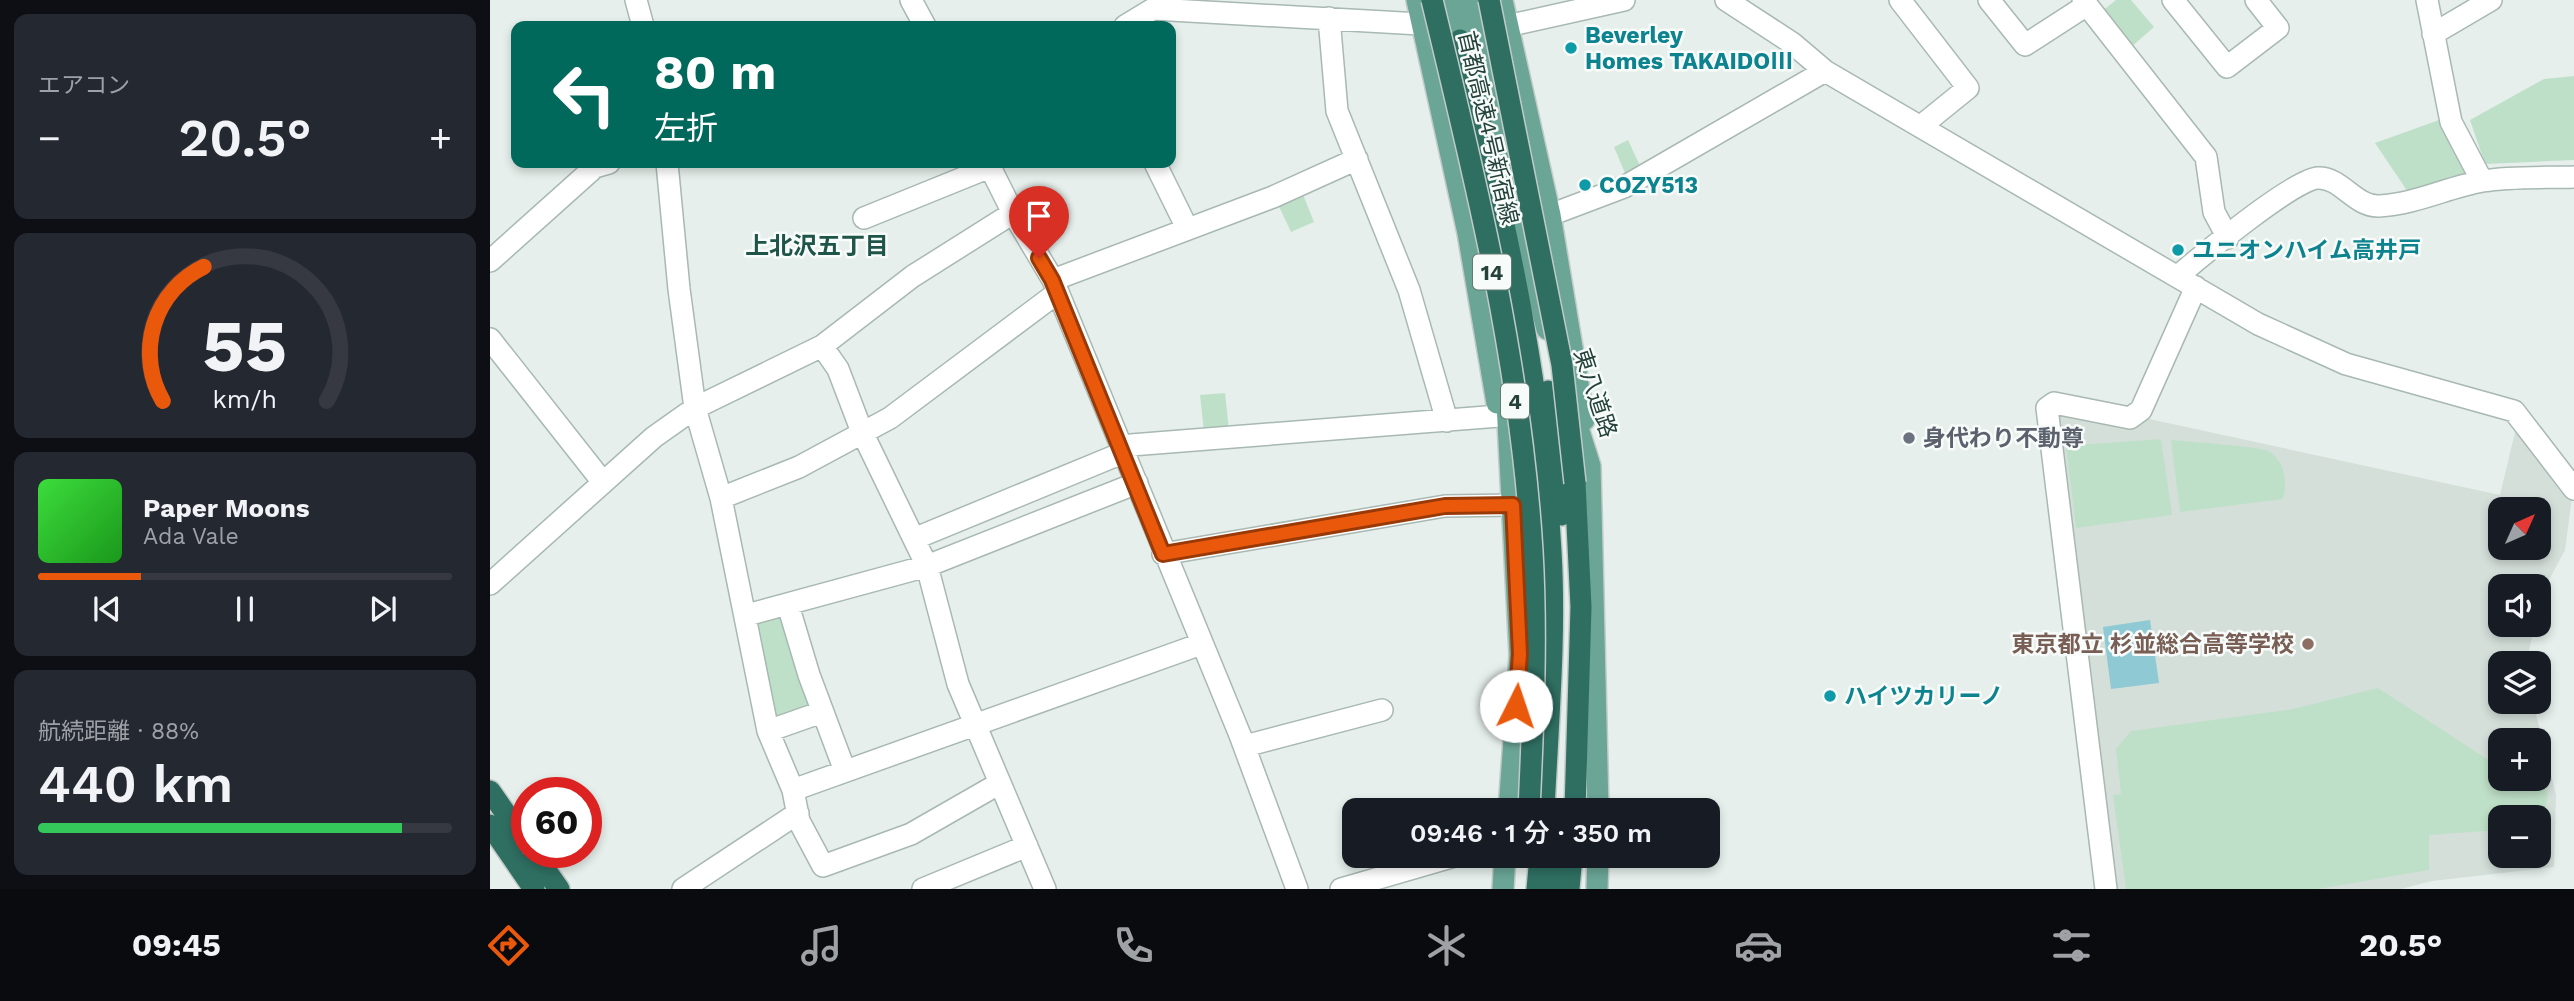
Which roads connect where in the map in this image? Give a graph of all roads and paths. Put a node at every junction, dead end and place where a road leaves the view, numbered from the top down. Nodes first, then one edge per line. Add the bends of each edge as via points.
1 (636, 0) edge
2 (911, 0) edge
3 (1417, 0) edge
4 (1432, 0) edge
5 (1452, 0) edge
6 (1471, 0) edge
7 (1489, 0) edge
8 (1502, 0) edge
9 (1624, 0) edge
10 (1726, 0) edge
11 (1900, 0) edge
12 (1989, 0) edge
13 (2256, 0) edge
14 (2427, 0) edge
15 (2491, 0) edge
16 (1151, 2) edge
17 (2085, 2) edge
18 (2180, 3) edge
19 (1329, 18) junction
20 (642, 21) edge
21 (922, 21) edge
22 (1130, 21) edge
23 (1420, 23) junction
24 (1507, 26) junction
25 (2433, 34) junction
26 (1460, 40) junction
27 (1825, 71) junction
28 (1921, 126) junction
29 (1496, 128) junction
30 (1357, 159) junction
31 (594, 168) edge
32 (667, 168) edge
33 (981, 168) edge
34 (992, 168) edge
35 (1157, 168) edge
36 (2574, 177) edge
37 (2482, 181) junction
38 (1013, 213) junction
39 (1550, 215) junction
40 (864, 218) dead end
41 (1187, 228) junction
42 (2228, 238) junction
43 (490, 261) edge
44 (2187, 281) junction
45 (1055, 287) junction
46 (490, 340) edge
47 (822, 346) junction
48 (695, 408) junction
49 (1499, 416) junction
50 (1447, 421) junction
51 (862, 432) junction
52 (1122, 450) junction
53 (1590, 466) junction
54 (602, 481) junction
55 (1137, 483) junction
56 (2574, 489) edge
57 (720, 498) junction
58 (1513, 505) junction
59 (941, 528) junction
60 (916, 538) junction
61 (1558, 552) junction
62 (1163, 554) junction
63 (935, 563) junction
64 (490, 584) edge
65 (788, 605) junction
66 (747, 615) junction
67 (1202, 644) junction
68 (1382, 710) dead end
69 (821, 712) junction
70 (975, 725) junction
71 (768, 731) junction
72 (1245, 746) junction
73 (845, 771) junction
74 (1000, 783) junction
75 (793, 790) junction
76 (490, 791) edge
77 (1510, 798) edge
78 (1530, 798) edge
79 (1545, 798) edge
80 (1558, 798) edge
81 (1575, 798) edge
82 (1598, 798) edge
83 (798, 813) junction
84 (511, 821) edge
85 (490, 825) edge
86 (1027, 846) junction
87 (544, 868) edge
88 (1414, 868) edge
89 (1504, 868) edge
90 (1526, 868) edge
91 (1539, 868) edge
92 (1554, 868) edge
93 (1571, 868) edge
94 (1598, 868) edge
95 (534, 889) edge
96 (559, 889) edge
97 (683, 889) edge
98 (923, 889) edge
99 (1045, 889) edge
100 (1297, 889) edge
101 (1341, 889) edge
102 (1503, 889) edge
103 (1525, 889) edge
104 (1537, 889) edge
105 (1553, 889) edge
106 (1569, 889) edge
107 (1597, 889) edge
108 (2106, 889) edge

1 - 20 street
2 - 21 street
3 - 23 main road
4 - 78 highway, 首都高速4号新宿線 / 4, bridge via 1498,295 1521,439 1532,552
5 - 26 main road, 14
6 - 29 main road, 東八道路 / 14
7 - 81 highway, 首都高速4号新宿線, bridge via 1560,351 1576,483 1581,607
8 - 24 main road
9 - 24 street
10 - 27 street via 1793,43
11 - 28 street via 1968,88
12 - 17 street via 2025,45
13 - 18 street via 2278,28 2227,67
14 - 25 street
15 - 25 street
16 - 19 street
16 - 22 street
17 - 42 street via 2206,157 2214,212
19 - 23 street
19 - 30 street via 1337,111
23 - 49 main road via 1468,233
24 - 39 main road
25 - 37 street via 2451,122
26 - 58 main road, 14 via 1474,162 1503,335
26 - 61 highway via 1490,158 1526,341
27 - 28 street
27 - 39 street via 1624,187
28 - 44 street
29 - 53 main road, 東八道路 / 14 via 1540,306
29 - 61 highway via 1556,436
30 - 41 street via 1273,197
30 - 50 street via 1409,290
31 - 43 street
32 - 48 street
33 - 40 street
34 - 38 street
35 - 41 street
36 - 37 street
37 - 42 street via 2424,200 2366,206 2319,178 2306,181
38 - 45 street
38 - 47 street via 912,276
39 - 53 main road
41 - 45 street
42 - 44 street via 2217,243
44 - 56 street via 2258,324 2346,364 2514,411
44 - 108 street via 2141,410 2130,418 2054,403 2048,408
45 - 51 street via 920,398
45 - 52 street
46 - 54 street
47 - 48 street
47 - 51 street via 838,369
48 - 54 street
48 - 57 street
49 - 50 street
49 - 58 main road
50 - 52 street via 1131,445
51 - 57 street via 799,467
51 - 60 street
52 - 55 street
52 - 59 street
53 - 82 main road, 東八道路 / 14
54 - 64 street
55 - 62 street
55 - 63 street
57 - 66 street
58 - 62 street via 1445,506
58 - 77 main road, 14 via 1520,654
59 - 60 street
59 - 63 street
60 - 63 street
61 - 79 highway
61 - 80 highway via 1564,686
62 - 67 street
63 - 65 street
63 - 70 street via 958,684
65 - 66 street
65 - 69 street
66 - 71 street
67 - 70 street
67 - 72 street
68 - 72 street
69 - 71 street
69 - 73 street
70 - 73 street
70 - 74 street
71 - 75 street
72 - 100 street
73 - 75 street
74 - 83 street via 911,834 823,866
74 - 86 street
75 - 83 street
76 - 84 highway
83 - 97 street
85 - 95 highway
86 - 98 street
86 - 99 street
87 - 96 highway
88 - 101 street
89 - 102 main road
90 - 103 highway
91 - 104 highway
92 - 105 highway
93 - 106 highway
94 - 107 main road

